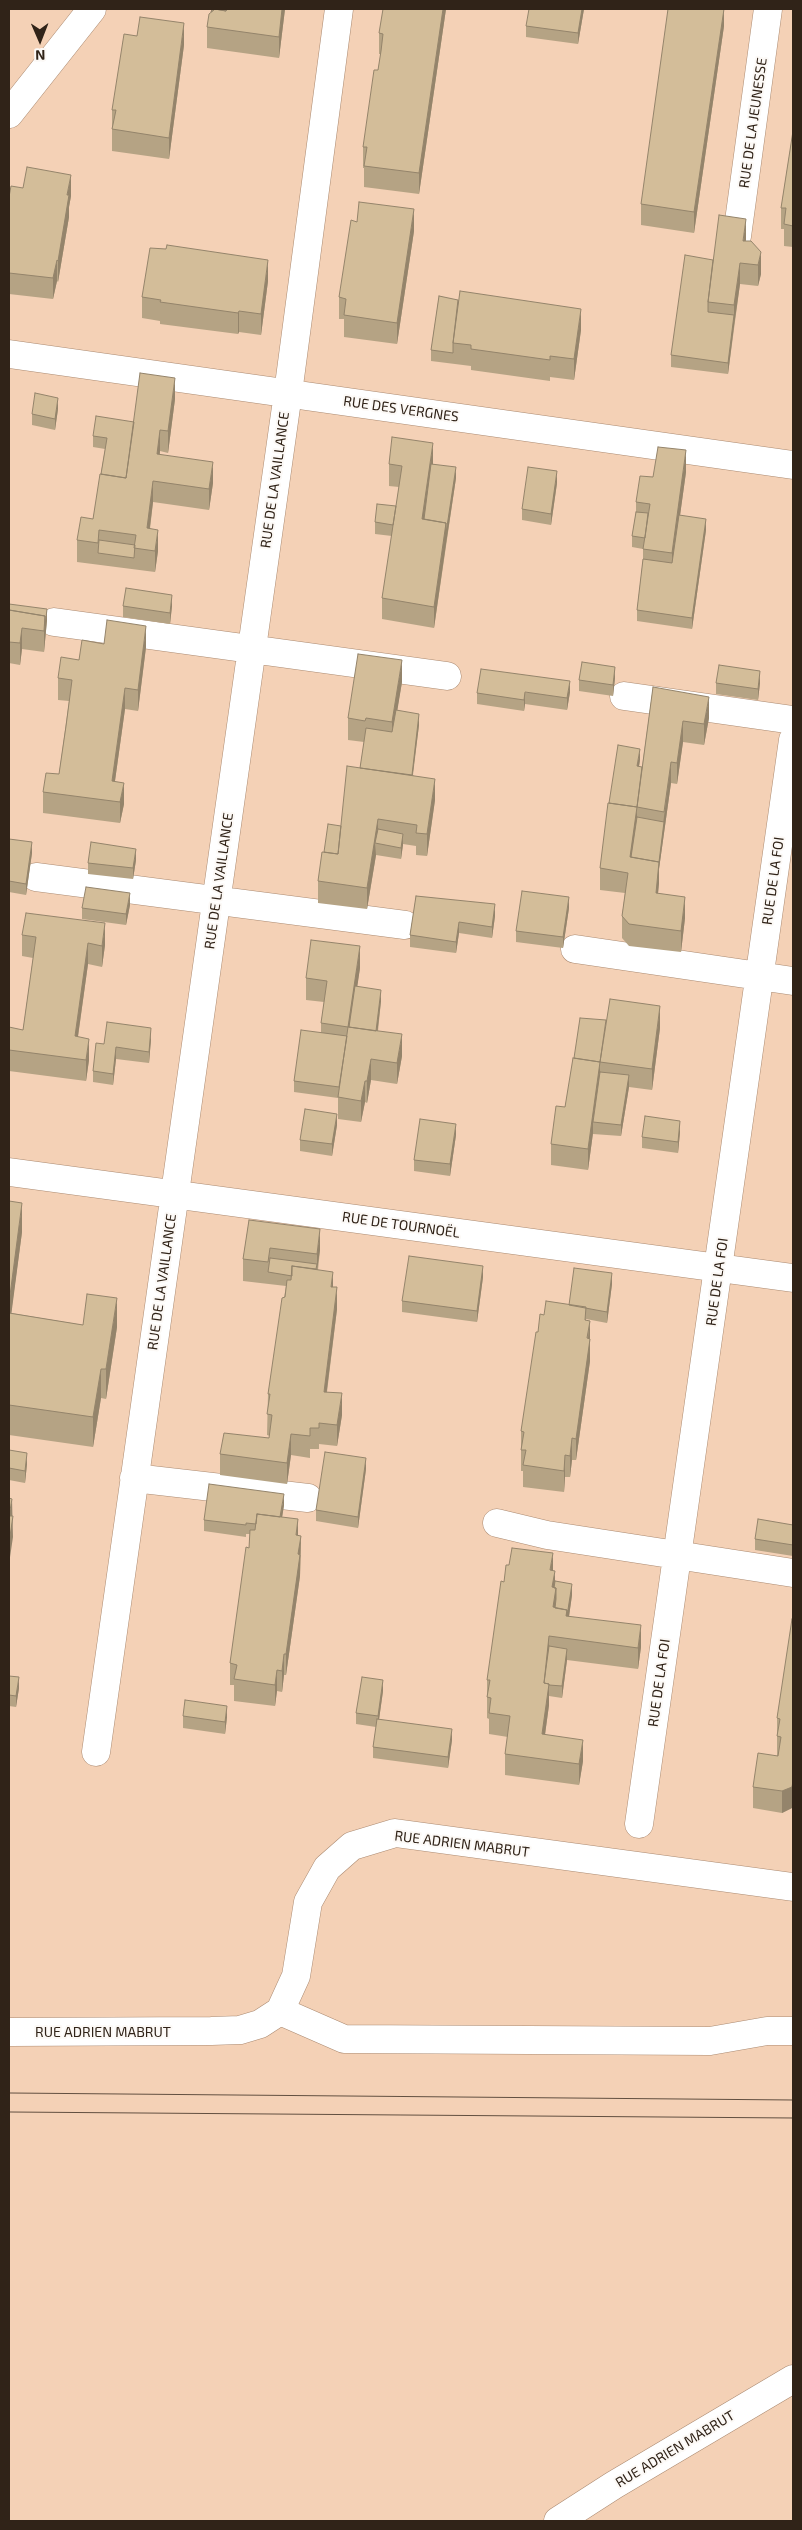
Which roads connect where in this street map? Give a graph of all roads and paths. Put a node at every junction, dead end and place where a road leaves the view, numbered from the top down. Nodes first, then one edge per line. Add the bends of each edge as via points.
1 (92, 9) edge
2 (339, 9) edge
3 (768, 9) edge
4 (9, 114) edge
5 (737, 236) edge
6 (9, 354) edge
7 (288, 393) junction
8 (793, 465) edge
9 (54, 622) dead end
10 (251, 650) junction
11 (447, 676) dead end
12 (624, 696) dead end
13 (793, 720) edge
14 (793, 740) edge
15 (36, 877) dead end
16 (216, 900) junction
17 (405, 925) dead end
18 (576, 949) dead end
19 (760, 976) junction
20 (793, 980) edge
21 (9, 1172) edge
22 (174, 1195) junction
23 (719, 1268) junction
24 (793, 1278) edge
25 (134, 1478) junction
26 (308, 1498) dead end
27 (497, 1523) dead end
28 (678, 1554) junction
29 (793, 1573) edge
30 (96, 1752) dead end
31 (639, 1824) dead end
32 (793, 1887) edge
33 (280, 2011) junction
34 (793, 2031) edge
35 (9, 2032) edge
36 (793, 2379) edge
37 (558, 2521) edge

1 - 4 street
2 - 7 street, RUE DE LA VAILLANCE
3 - 5 street, RUE DE LA JEUNESSE
6 - 7 street, RUE DES VERGNES
7 - 8 street, RUE DES VERGNES
7 - 10 street, RUE DE LA VAILLANCE
9 - 10 street
10 - 11 street
10 - 16 street, RUE DE LA VAILLANCE
12 - 13 street
14 - 19 street, RUE DE LA FOI
15 - 16 street
16 - 17 street
16 - 22 street, RUE DE LA VAILLANCE
18 - 19 street
19 - 20 street
19 - 23 street, RUE DE LA FOI
21 - 22 street, RUE DE TOURNOËL
22 - 23 street, RUE DE TOURNOËL
22 - 25 street, RUE DE LA VAILLANCE
23 - 24 street, RUE DE TOURNOËL
23 - 28 street, RUE DE LA FOI
25 - 26 street
25 - 30 street, RUE DE LA VAILLANCE
27 - 28 street via 547,1535
28 - 29 street
28 - 31 street, RUE DE LA FOI
32 - 33 street, RUE ADRIEN MABRUT via 396,1833 352,1846 327,1868 308,1902 296,1976
33 - 34 street via 344,2038 710,2041 767,2031
33 - 35 street, RUE ADRIEN MABRUT via 260,2024 240,2030
36 - 37 street, RUE ADRIEN MABRUT

